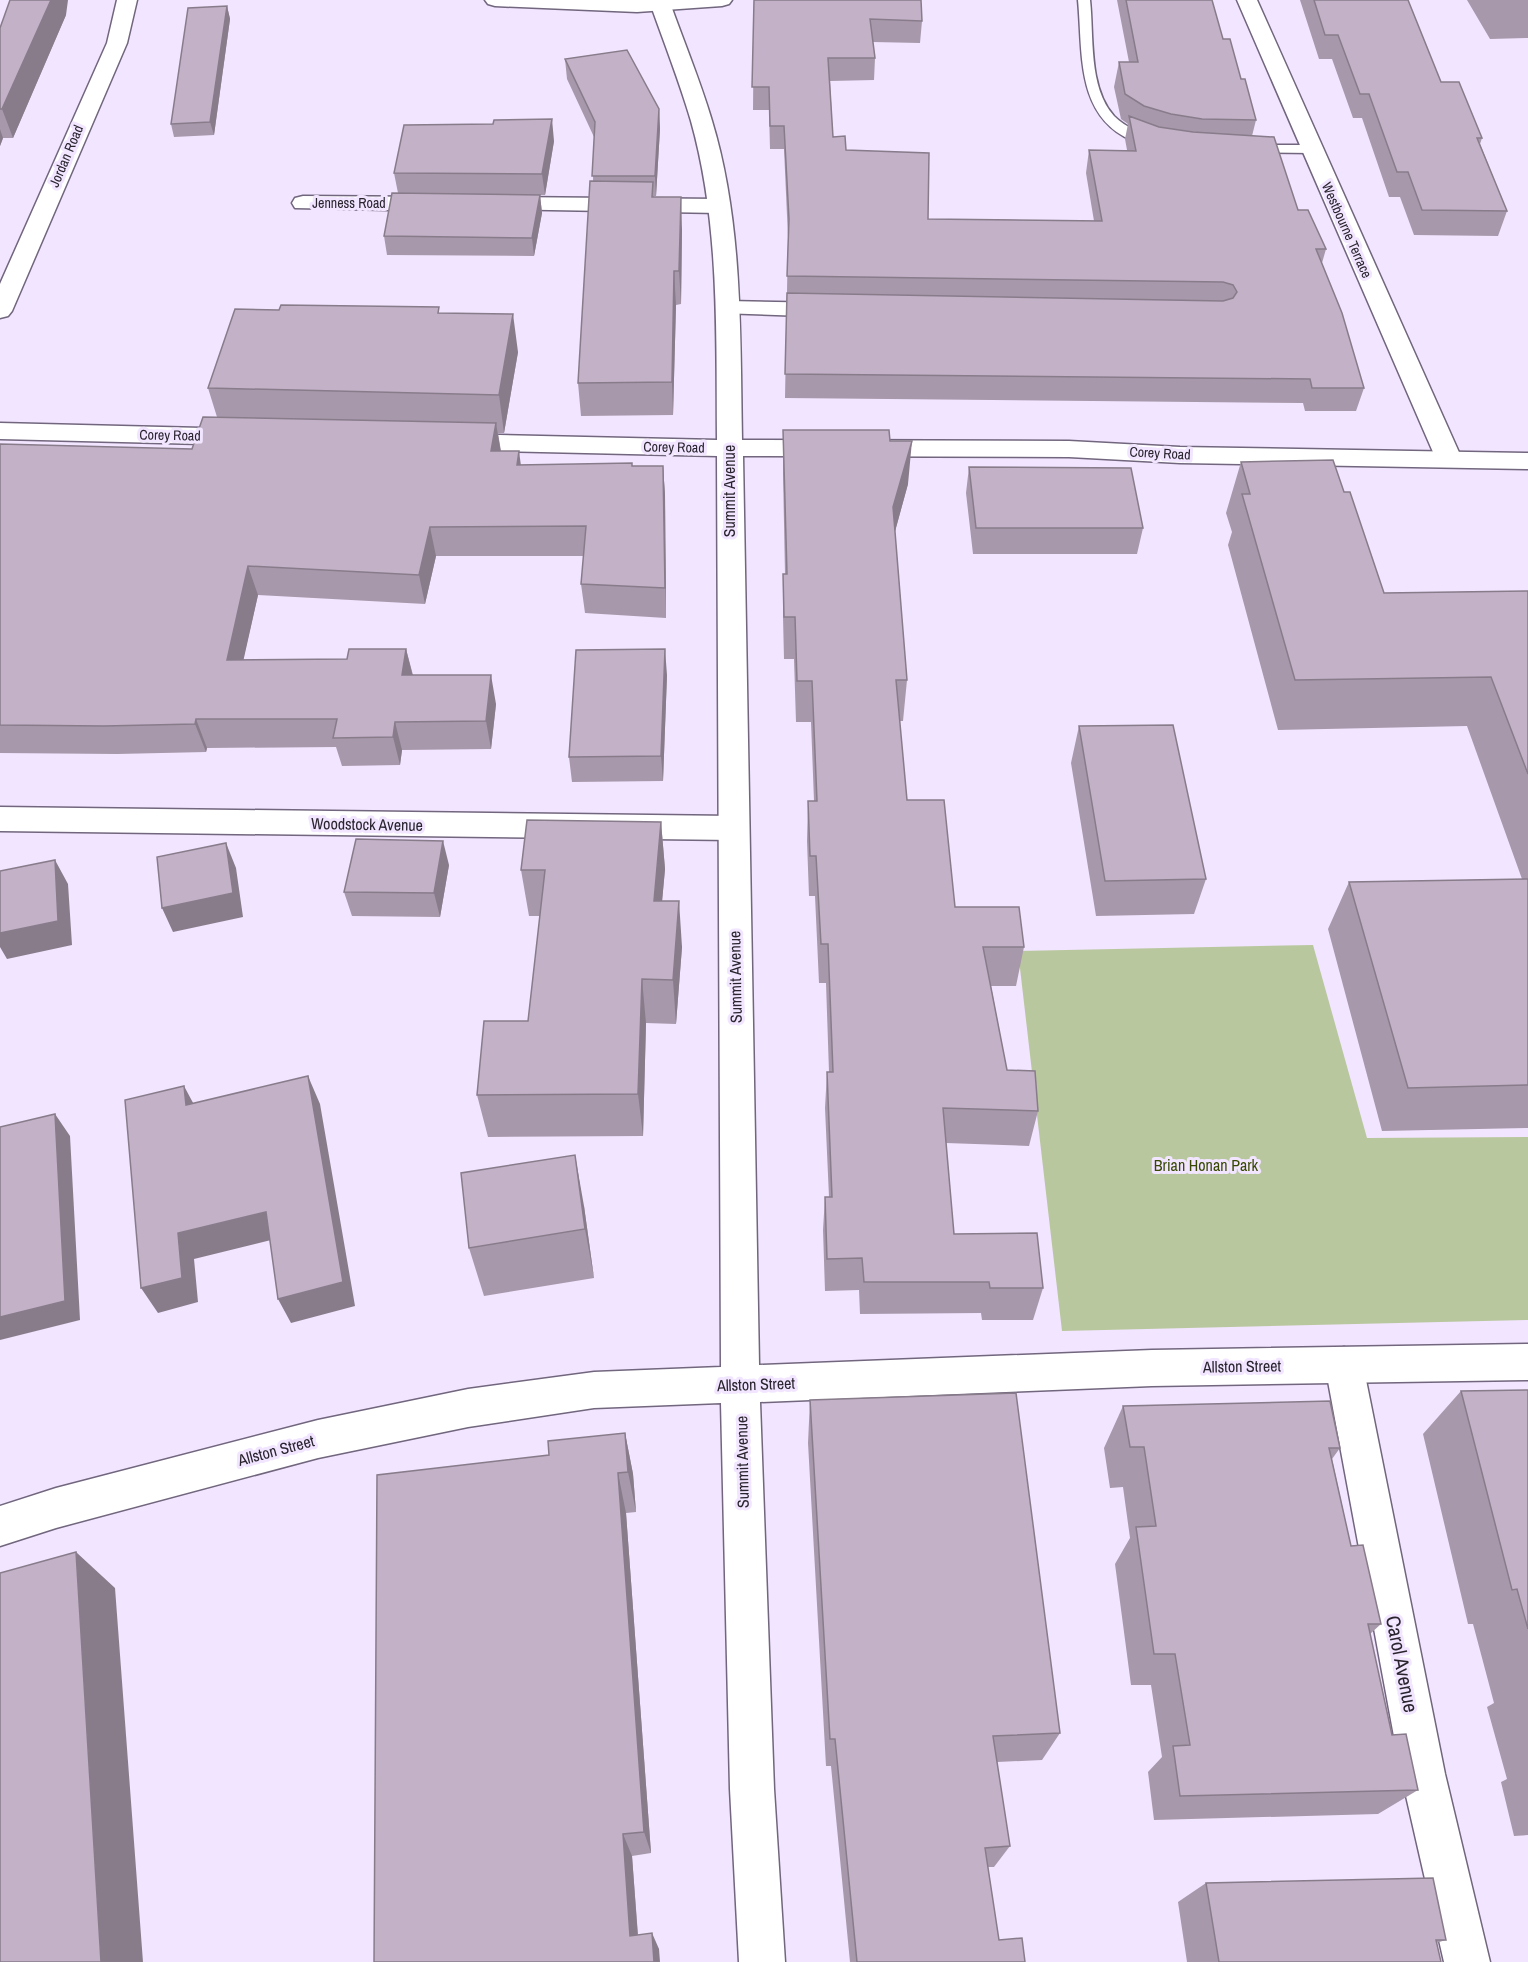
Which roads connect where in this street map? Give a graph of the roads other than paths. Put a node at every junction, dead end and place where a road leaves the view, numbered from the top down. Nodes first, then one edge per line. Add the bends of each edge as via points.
1 (127, 0) edge
2 (495, 0) edge
3 (722, 0) edge
4 (1084, 0) edge
5 (1247, 0) edge
6 (660, 3) edge
7 (1169, 147) edge
8 (1229, 149) edge
9 (1312, 149) junction
10 (303, 203) dead end
11 (454, 204) edge
12 (478, 204) edge
13 (720, 206) junction
14 (728, 308) junction
15 (0, 311) edge
16 (856, 311) edge
17 (0, 431) edge
18 (262, 437) edge
19 (428, 441) edge
20 (728, 447) junction
21 (1449, 459) junction
22 (1528, 461) edge
23 (0, 819) edge
24 (733, 828) junction
25 (1528, 1362) edge
26 (1344, 1365) junction
27 (741, 1385) junction
28 (0, 1526) edge
29 (762, 1962) edge
30 (1467, 1962) edge

1 - 15 street, Jordan Road via 117,43
2 - 6 street via 577,7
3 - 6 street
4 - 7 lane via 1089,67 1101,111 1125,132
5 - 9 street, Westbourne Terrace
6 - 13 street, Summit Avenue via 702,122
8 - 9 lane
9 - 21 street, Westbourne Terrace
10 - 11 street, Jenness Road
12 - 13 street
13 - 14 street, Summit Avenue
14 - 16 street
14 - 20 street, Summit Avenue
17 - 18 street, Corey Road
19 - 20 street, Corey Road
20 - 21 street, Corey Road via 1069,448 1180,455
20 - 24 street, Summit Avenue
21 - 22 street, Corey Road
23 - 24 street, Woodstock Avenue
24 - 27 street, Summit Avenue
25 - 26 street, Allston Street
26 - 27 street, Allston Street via 1152,1368
26 - 30 street, Carol Avenue via 1423,1774
27 - 28 street, Allston Street via 594,1390 468,1408 318,1439
27 - 29 street, Summit Avenue via 751,1767

